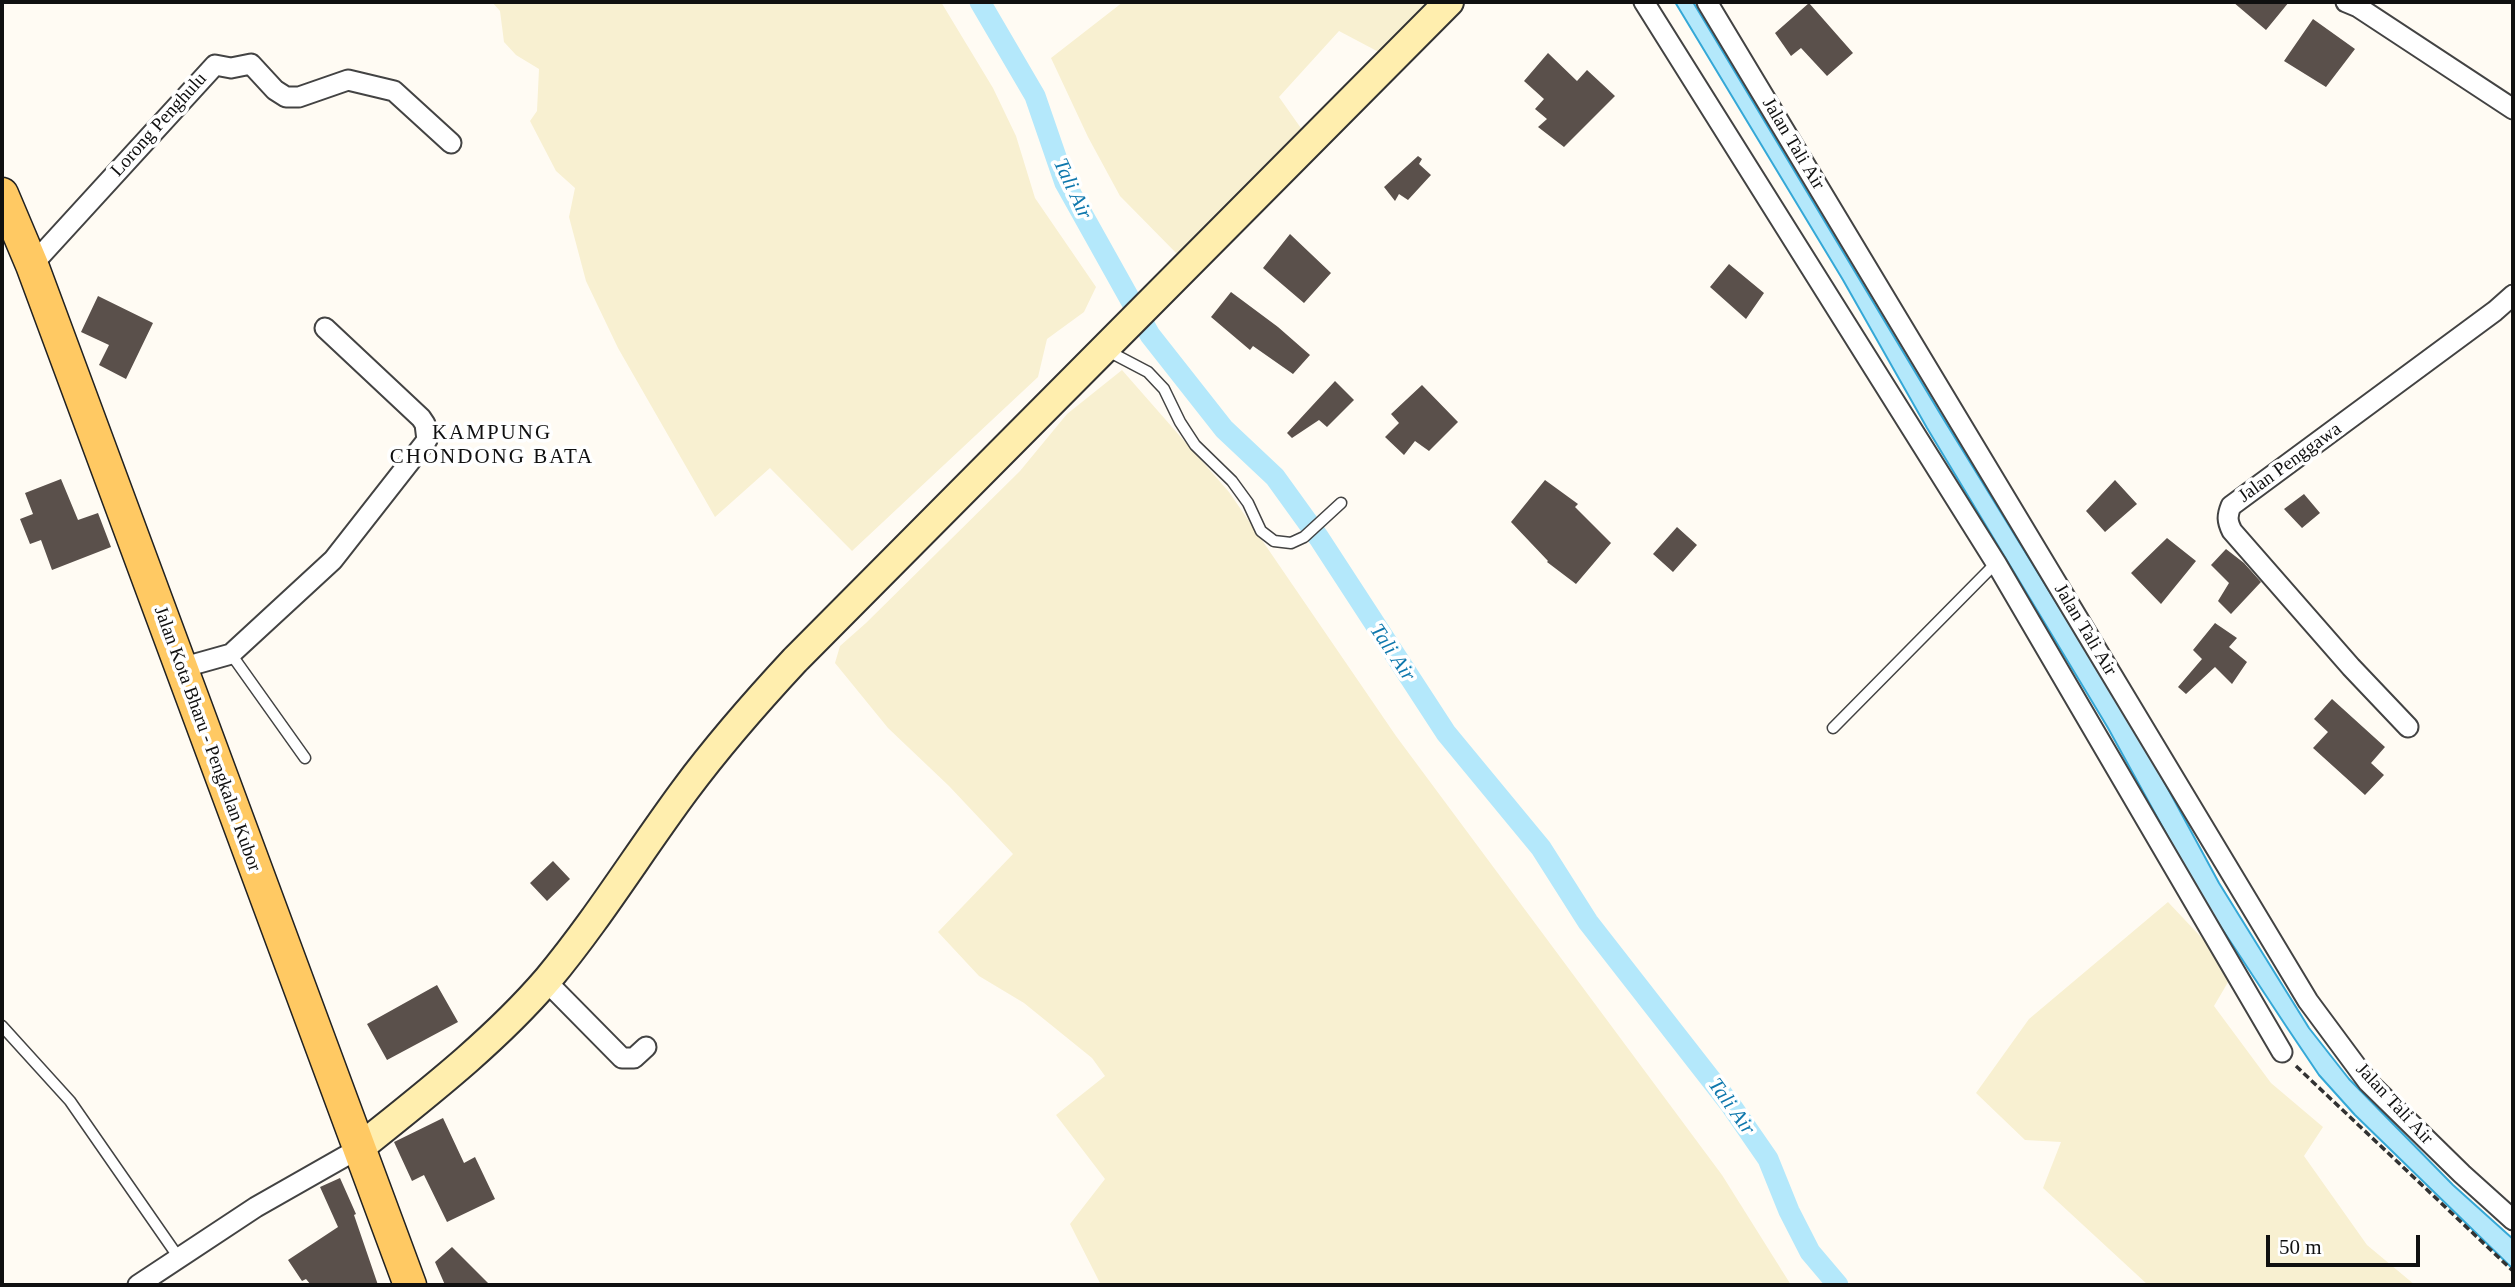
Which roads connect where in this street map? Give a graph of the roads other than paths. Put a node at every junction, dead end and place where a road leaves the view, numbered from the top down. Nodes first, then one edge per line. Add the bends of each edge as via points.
1 (1448, 2) edge
2 (1644, 2) edge
3 (1707, 2) edge
4 (2346, 2) edge
5 (2513, 109) edge
6 (451, 143) dead end
7 (2, 194) edge
8 (32, 265) junction
9 (2513, 295) edge
10 (325, 328) dead end
11 (1104, 349) junction
12 (1341, 503) dead end
13 (1996, 563) junction
14 (232, 654) junction
15 (181, 668) junction
16 (2408, 727) dead end
17 (1833, 728) dead end
18 (305, 758) dead end
19 (546, 981) junction
20 (2, 1026) edge
21 (646, 1047) dead end
22 (2282, 1052) road end
23 (358, 1149) junction
24 (2513, 1220) edge
25 (179, 1258) junction
26 (138, 1285) edge
27 (410, 1285) edge

1 - 11 street
2 - 13 street
3 - 24 street, Jalan Tali Air via 2308,1001 2368,1082
4 - 5 street
6 - 8 street, Lorong Penghulu via 394,91 348,80 286,97 251,64 215,65
7 - 8 main road, Jalan Kota Bharu - Pengkalan Kubor
8 - 15 main road, Jalan Kota Bharu - Pengkalan Kubor
9 - 16 street, Jalan Penggawa via 2231,506 2228,513 2232,531
10 - 14 street via 421,418 427,440 336,558
11 - 12 lane via 1148,372 1164,389 1195,445 1232,481 1261,531 1274,541 1291,543 1304,537
11 - 19 street via 746,713
13 - 17 lane
13 - 22 street
14 - 15 street
14 - 18 lane
15 - 23 main road, Jalan Kota Bharu - Pengkalan Kubor
19 - 21 street via 622,1058 634,1058
19 - 23 street via 479,1047
20 - 25 lane via 70,1101
23 - 25 street via 256,1207
23 - 27 main road, Jalan Kota Bharu - Pengkalan Kubor
25 - 26 street

